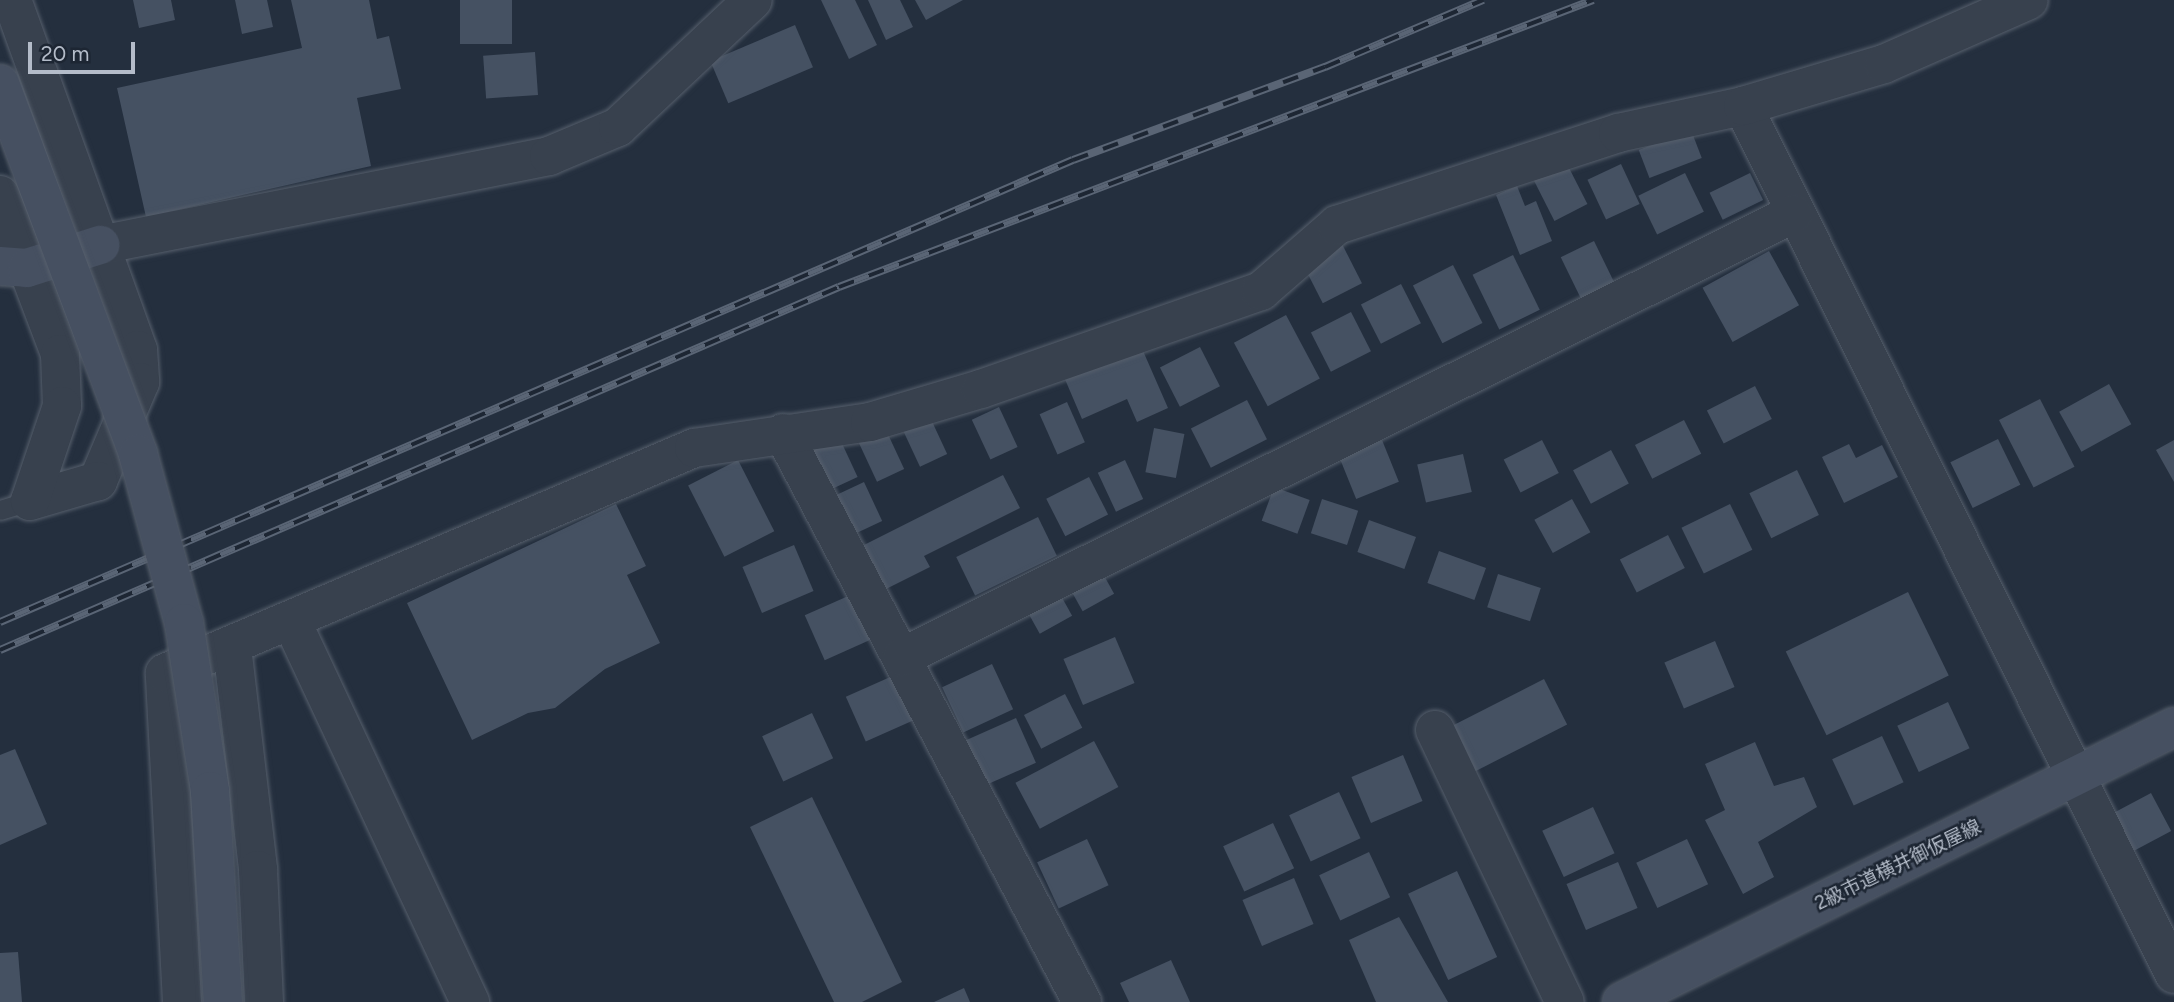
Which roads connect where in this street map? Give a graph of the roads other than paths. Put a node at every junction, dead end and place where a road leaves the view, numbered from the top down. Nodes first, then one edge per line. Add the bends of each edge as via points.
1 (12, 0) edge
2 (753, 0) edge
3 (2029, 0) edge
4 (0, 84) edge
5 (1743, 106) junction
6 (0, 195) edge
7 (1793, 214) junction
8 (100, 245) junction
9 (14, 267) edge
10 (783, 433) junction
11 (15, 505) edge
12 (292, 622) junction
13 (232, 647) junction
14 (902, 657) junction
15 (2174, 727) edge
16 (1435, 730) dead end
17 (2075, 778) junction
18 (2174, 974) edge
19 (1645, 997) edge
20 (182, 1002) edge
21 (223, 1002) edge
22 (264, 1002) edge
23 (470, 1002) edge
24 (1082, 1002) edge
25 (1565, 1002) edge

1 - 8 street
2 - 8 street via 618,127 549,156
3 - 5 street via 1884,64
4 - 21 street, bridge via 138,454 184,623 210,791
5 - 7 street
5 - 10 street via 1618,132 1336,225 1261,291 981,389 870,422
6 - 9 street
7 - 14 street
7 - 17 street
8 - 9 street
8 - 11 street via 138,350 140,382 98,481
9 - 11 street via 60,355 62,406
10 - 12 street via 694,448
10 - 14 street
12 - 13 street
12 - 23 street
13 - 20 street via 165,673
13 - 22 street via 258,870
14 - 24 street
15 - 17 street, 2級市道横井御仮屋線
16 - 25 street
17 - 18 street
17 - 19 street, 2級市道横井御仮屋線

